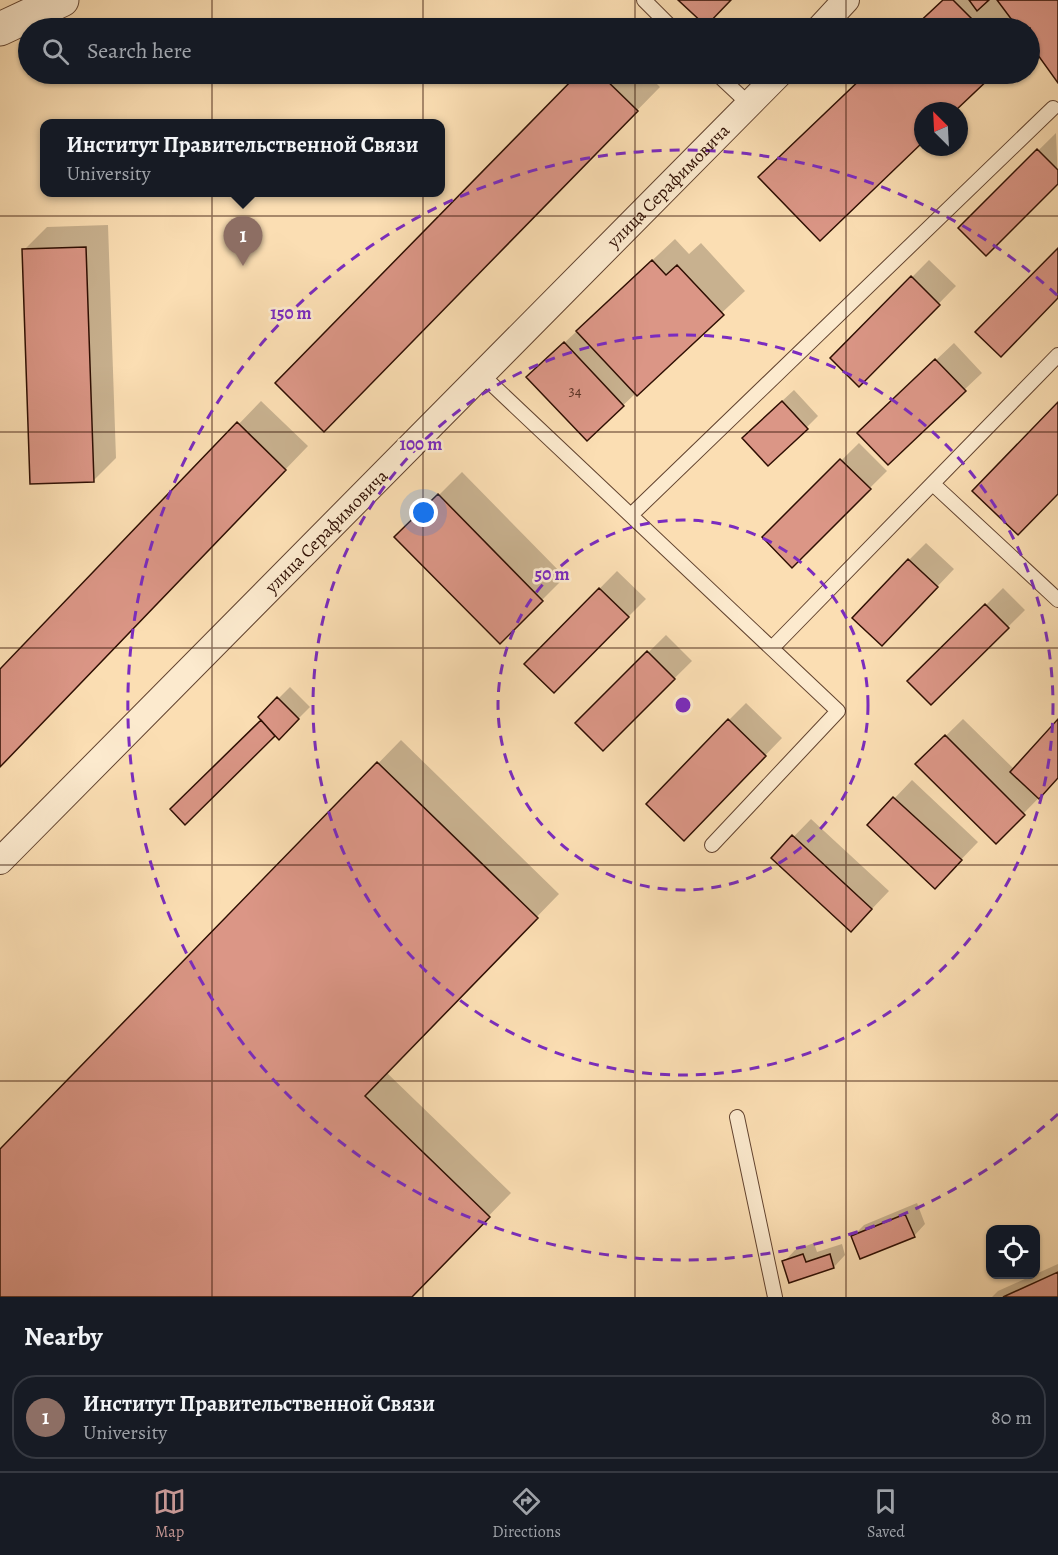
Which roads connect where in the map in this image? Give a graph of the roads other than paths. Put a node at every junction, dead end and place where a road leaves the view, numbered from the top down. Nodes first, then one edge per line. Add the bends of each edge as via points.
1 (62, 0) edge
2 (644, 0) edge
3 (846, 0) edge
4 (24, 18) edge
5 (662, 18) edge
6 (829, 18) edge
7 (18, 21) edge
8 (0, 29) edge
9 (728, 84) edge
10 (770, 84) edge
11 (750, 105) junction
12 (1053, 108) dead end
13 (1058, 355) edge
14 (482, 375) junction
15 (933, 484) junction
16 (631, 515) junction
17 (1058, 600) edge
18 (772, 648) junction
19 (712, 844) dead end
20 (0, 861) edge
21 (737, 1117) dead end
22 (775, 1297) edge

1 - 4 street
2 - 5 lane
3 - 6 street
7 - 8 street
9 - 11 lane
10 - 11 street, улица Серафимовича
11 - 14 street, улица Серафимовича
12 - 16 lane
13 - 15 lane
14 - 16 lane
14 - 20 street, улица Серафимовича
15 - 17 lane
15 - 18 lane
16 - 18 lane
18 - 19 lane via 838,711
21 - 22 lane

